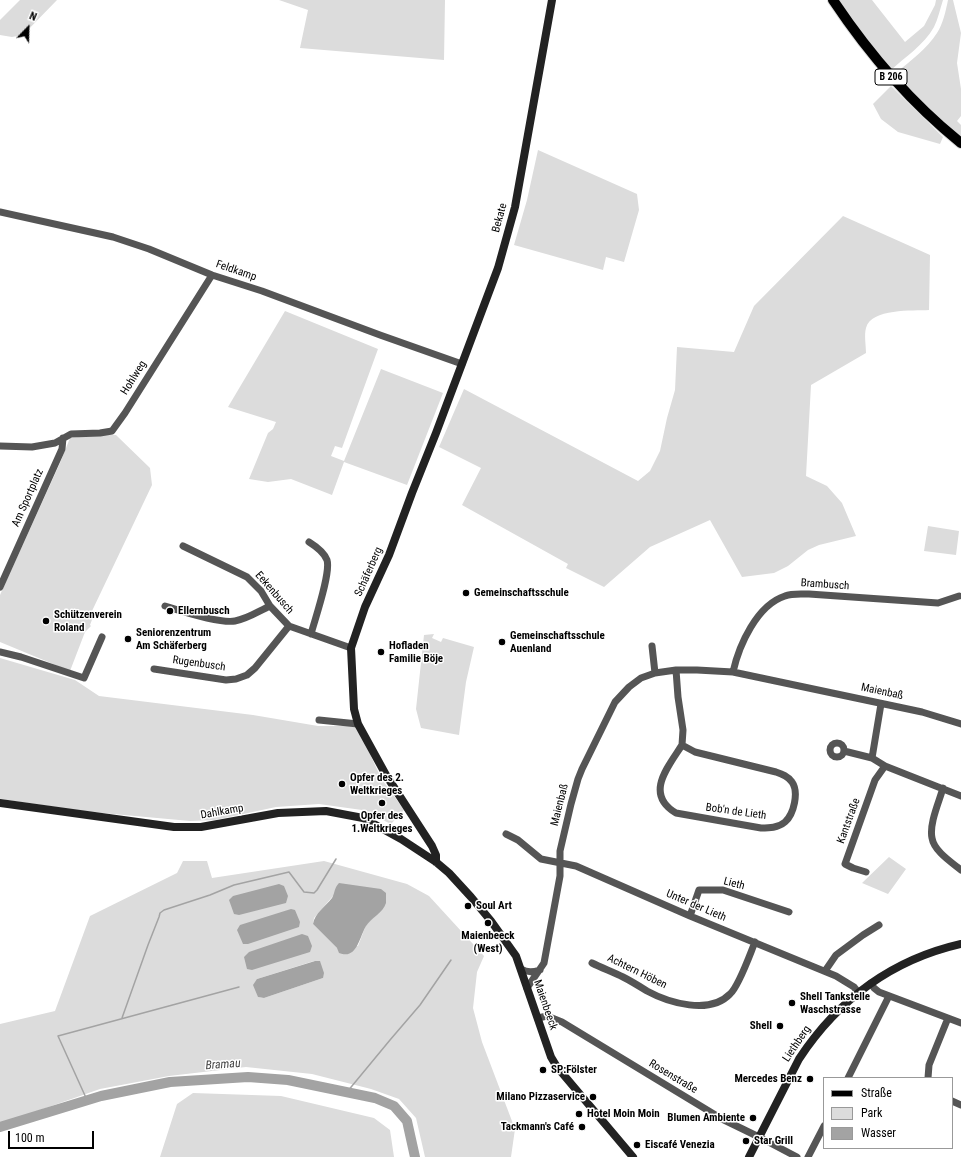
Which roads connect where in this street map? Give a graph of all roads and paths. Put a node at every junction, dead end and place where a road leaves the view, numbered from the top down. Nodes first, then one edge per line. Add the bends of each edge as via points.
1 (552, 0) edge
2 (833, 0) edge
3 (961, 143) edge
4 (0, 212) edge
5 (212, 275) junction
6 (462, 364) junction
7 (436, 433) joint
8 (63, 438) junction
9 (0, 446) edge
10 (309, 542) dead end
11 (183, 546) dead end
12 (0, 587) edge
13 (959, 596) dead end
14 (165, 606) dead end
15 (270, 606) junction
16 (288, 626) junction
17 (311, 634) junction
18 (102, 637) dead end
19 (652, 646) dead end
20 (351, 648) junction
21 (0, 652) edge
22 (154, 669) dead end
23 (676, 670) junction
24 (733, 672) junction
25 (655, 673) junction
26 (881, 704) junction
27 (319, 720) dead end
28 (358, 724) junction
29 (961, 724) edge
30 (682, 745) junction
31 (844, 751) dead end
32 (872, 758) junction
33 (885, 766) junction
34 (943, 788) junction
35 (961, 796) edge
36 (0, 803) edge
37 (506, 834) dead end
38 (436, 862) junction
39 (560, 862) junction
40 (961, 870) edge
41 (866, 872) dead end
42 (789, 912) dead end
43 (690, 916) junction
44 (879, 925) dead end
45 (755, 942) junction
46 (961, 944) edge
47 (592, 963) dead end
48 (521, 969) junction
49 (540, 970) junction
50 (825, 971) junction
51 (871, 983) junction
52 (527, 988) junction
53 (858, 992) junction
54 (889, 996) junction
55 (538, 1018) junction
56 (948, 1018) junction
57 (961, 1023) edge
58 (848, 1077) edge
59 (928, 1077) edge
60 (823, 1128) edge
61 (759, 1137) junction
62 (633, 1157) edge
63 (749, 1157) edge
64 (797, 1157) edge
65 (808, 1157) edge

1 - 6 street, Bekate via 515,207 498,268
2 - 3 main road, B 206 via 850,26 902,89
4 - 5 street, Feldkamp via 113,237
5 - 6 street, Feldkamp
5 - 8 street, Hohlweg via 112,431 71,434
6 - 7 street, Bekate
7 - 20 street, Schäferberg via 389,555 365,607
8 - 9 street, Hohlweg via 57,442 32,447
8 - 12 street, Am Sportplatz via 62,449
10 - 17 street via 323,553 327,561 327,576
11 - 15 street, Eekenbusch via 247,577
13 - 24 street, Brambusch via 938,603 796,593 785,595 770,604 756,618 746,633
14 - 15 street via 221,621 235,621
15 - 16 street, Eekenbusch
16 - 17 street, Eekenbusch
16 - 22 street, Rugenbusch via 255,668 247,675 236,679 226,680
17 - 20 street, Eekenbusch
18 - 21 street via 84,678
19 - 25 street
20 - 28 street, Schäferberg via 354,709
23 - 24 street, Maienbaß
23 - 25 street, Maienbaß
23 - 30 street via 683,730
24 - 26 street, Maienbaß
25 - 39 street, Maienbaß via 641,678 629,687 615,702 603,724 578,779 560,851
26 - 29 street, Maienbaß
26 - 32 street
27 - 28 street
28 - 38 street, Schäferberg via 386,775 432,846
30 - 30 street, Bob'n de Lieth via 695,752 783,774 793,783 795,793 791,813 786,821 778,826 761,828 676,814 668,809 661,797 661,784 667,767
31 - 32 street
32 - 33 street
33 - 34 street
33 - 41 street, Kantstraße via 875,780 845,864
34 - 35 street
34 - 40 street via 934,819 932,839 938,850
36 - 38 street, Dahlkamp via 174,827 201,827 278,813 326,811 363,818
37 - 39 street, Unter der Lieth via 542,859
38 - 48 street, Maienbeeck via 449,873 491,921 516,956
39 - 43 street, Unter der Lieth via 576,866
39 - 49 street, Maienbaß via 557,897 544,963
42 - 43 street, Lieth via 723,890 699,890
43 - 45 street, Unter der Lieth
44 - 50 street via 836,955
45 - 47 street, Achtern Höben via 731,993 718,1003 708,1005 674,1002 648,992
45 - 50 street, Unter der Lieth
46 - 51 street, Liethberg via 913,959
48 - 49 street via 527,972
48 - 52 street, Maienbeeck
49 - 52 street, Maienbaß
50 - 53 street, Unter der Lieth via 843,980
51 - 53 street, Liethberg
51 - 54 street via 879,992
52 - 55 street, Maienbeeck
53 - 61 street, Liethberg via 823,1026 808,1045
54 - 56 street
54 - 58 street
55 - 61 street, Rosenstraße via 548,1016 562,1022 722,1120
55 - 62 street, Maienbeeck via 557,1067
56 - 57 street
56 - 59 street via 929,1065
60 - 65 street
61 - 63 street, Liethberg
61 - 64 street, Rosenstraße

